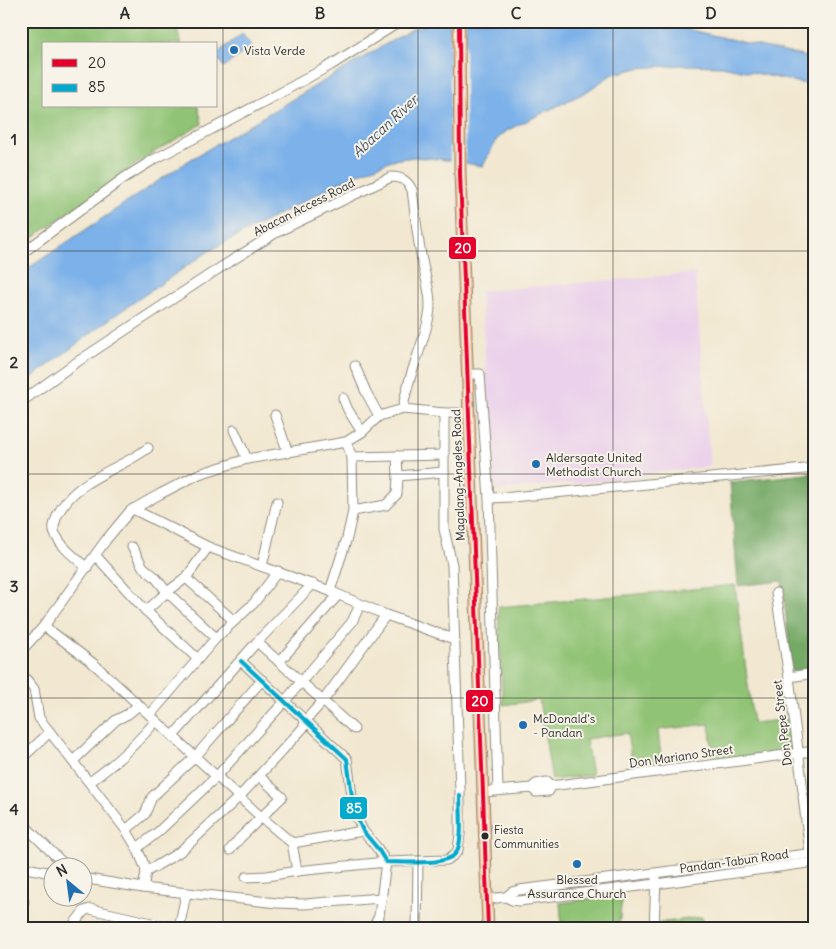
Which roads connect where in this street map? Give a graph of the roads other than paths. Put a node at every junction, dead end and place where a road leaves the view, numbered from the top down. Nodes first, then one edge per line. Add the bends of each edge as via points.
1 (401, 21) edge
2 (459, 21) edge
3 (800, 21) edge
4 (815, 22) edge
5 (21, 254) edge
6 (355, 366) dead end
7 (468, 374) junction
8 (343, 398) dead end
9 (21, 402) edge
10 (403, 409) junction
11 (444, 413) junction
12 (469, 413) junction
13 (275, 415) dead end
14 (379, 416) junction
15 (234, 430) dead end
16 (362, 432) junction
17 (346, 442) junction
18 (148, 448) dead end
19 (288, 453) junction
20 (444, 455) junction
21 (397, 456) junction
22 (352, 457) junction
23 (247, 459) junction
24 (815, 468) edge
25 (444, 472) junction
26 (398, 476) junction
27 (489, 498) junction
28 (277, 502) dead end
29 (133, 509) junction
30 (354, 511) junction
31 (132, 547) dead end
32 (208, 547) junction
33 (96, 556) junction
34 (262, 566) junction
35 (87, 568) junction
36 (278, 571) junction
37 (186, 578) junction
38 (313, 584) junction
39 (167, 592) junction
40 (334, 593) junction
41 (776, 593) dead end
42 (360, 605) junction
43 (146, 611) junction
44 (386, 615) junction
45 (234, 621) junction
46 (44, 626) junction
47 (492, 631) junction
48 (477, 634) junction
49 (216, 638) junction
50 (454, 638) junction
51 (257, 642) junction
52 (21, 650) edge
53 (198, 659) junction
54 (241, 661) junction
55 (279, 662) junction
56 (21, 672) edge
57 (815, 673) edge
58 (790, 677) junction
59 (262, 680) junction
60 (302, 682) junction
61 (285, 701) junction
62 (323, 701) junction
63 (139, 705) junction
64 (495, 706) junction
65 (479, 708) junction
66 (153, 718) junction
67 (306, 720) junction
68 (354, 729) dead end
69 (50, 732) junction
70 (173, 736) junction
71 (815, 751) edge
72 (799, 753) junction
73 (482, 754) junction
74 (497, 754) junction
75 (195, 757) junction
76 (21, 759) edge
77 (73, 761) junction
78 (217, 776) junction
79 (259, 776) junction
80 (90, 782) junction
81 (498, 790) junction
82 (483, 792) junction
83 (240, 796) junction
84 (262, 817) junction
85 (21, 822) edge
86 (126, 830) junction
87 (362, 831) junction
88 (292, 843) junction
89 (137, 848) junction
90 (230, 850) dead end
91 (812, 853) edge
92 (56, 856) edge
93 (386, 862) junction
94 (418, 862) junction
95 (815, 862) edge
96 (21, 867) edge
97 (42, 871) edge
98 (298, 871) junction
99 (146, 872) junction
100 (657, 873) junction
101 (246, 877) dead end
102 (92, 880) edge
103 (656, 884) junction
104 (143, 888) junction
105 (186, 894) junction
106 (506, 897) junction
107 (381, 898) junction
108 (487, 899) junction
109 (71, 928) edge
110 (174, 928) edge
111 (179, 928) edge
112 (372, 928) edge
113 (417, 928) edge
114 (488, 928) edge
115 (654, 928) edge

1 - 5 street via 331,65 153,160
2 - 7 main road, Magalang-Angeles Road via 460,173
3 - 4 street
6 - 14 street
7 - 12 main road, Magalang-Angeles Road
7 - 27 street via 480,374
8 - 16 street
9 - 10 street, Abacan Access Road via 277,232 391,177 401,177 412,190 420,254 430,293 430,315 405,391
10 - 11 street
10 - 14 street
11 - 12 street
11 - 20 street
12 - 48 main road, Magalang-Angeles Road
13 - 19 street
14 - 16 street
15 - 23 street
16 - 17 street
17 - 19 street
17 - 22 street
18 - 35 street via 88,481 61,508 53,528 55,534
19 - 23 street
20 - 21 street
20 - 25 street
21 - 22 street
21 - 26 street
22 - 30 street
23 - 29 street via 199,474
24 - 27 street
25 - 26 street
25 - 50 street via 444,529 452,566
26 - 30 street via 397,494 386,505
27 - 47 street
28 - 34 street
29 - 32 street
29 - 33 street
30 - 40 street
31 - 39 street via 143,567
32 - 34 street
32 - 37 street
33 - 35 street
33 - 43 street
34 - 36 street
35 - 46 street
36 - 38 street
36 - 45 street via 254,603
37 - 39 street
37 - 45 street
38 - 40 street
38 - 51 street
39 - 43 street
39 - 49 street
40 - 42 street
40 - 55 street
41 - 58 street, Don Pepe Street
42 - 44 street
42 - 60 street via 352,622
43 - 53 street
44 - 50 street
44 - 62 street
45 - 49 street
46 - 52 street
46 - 63 street via 94,664
47 - 48 street
47 - 64 street
48 - 65 main road, Magalang-Angeles Road
49 - 53 street
50 - 94 street via 460,772 458,850 451,858 442,861
51 - 54 street
51 - 55 street
53 - 66 street
54 - 59 street
54 - 70 street
55 - 60 street
56 - 69 street via 34,688 39,718
57 - 58 street
58 - 72 street, Don Pepe Street
59 - 61 street
59 - 75 street
60 - 61 street
60 - 62 street
61 - 67 street
61 - 78 street
62 - 67 street
62 - 68 street
63 - 66 street
63 - 77 street via 116,720
64 - 65 street
64 - 74 street
65 - 73 main road, Magalang-Angeles Road
66 - 70 street
66 - 80 street via 141,739
67 - 79 street via 303,728
67 - 87 street via 347,759 354,811
69 - 76 street
69 - 77 street
70 - 75 street
71 - 72 street, Don Mariano Street
72 - 81 street, Don Mariano Street
72 - 91 street, Don Pepe Street
73 - 74 street
73 - 82 main road, Magalang-Angeles Road
74 - 81 street
75 - 78 street
75 - 86 street via 152,797 145,814
77 - 80 street
78 - 83 street
78 - 89 street
79 - 83 street
79 - 84 street via 282,797
80 - 86 street
81 - 82 street, Don Mariano Street
82 - 108 main road, Magalang-Angeles Road
83 - 84 street
83 - 99 street via 184,848
84 - 88 street
84 - 90 street
85 - 92 street
86 - 89 street
87 - 88 street
87 - 93 street
88 - 98 street
89 - 99 street
91 - 100 street, Pandan-Tabun Road
93 - 94 street
93 - 98 street
93 - 107 street
94 - 113 street
95 - 103 street, Pandan-Tabun Road
96 - 97 street
98 - 101 street
99 - 104 street
100 - 103 street
100 - 106 street, Pandan-Tabun Road via 519,890
102 - 104 street
103 - 106 street, Pandan-Tabun Road via 519,900
103 - 115 street
104 - 105 street
105 - 107 street via 304,904
105 - 111 street
106 - 108 street, Pandan-Tabun Road
107 - 112 street via 379,916
108 - 114 main road, Magalang-Angeles Road
109 - 110 street via 84,911 90,909

